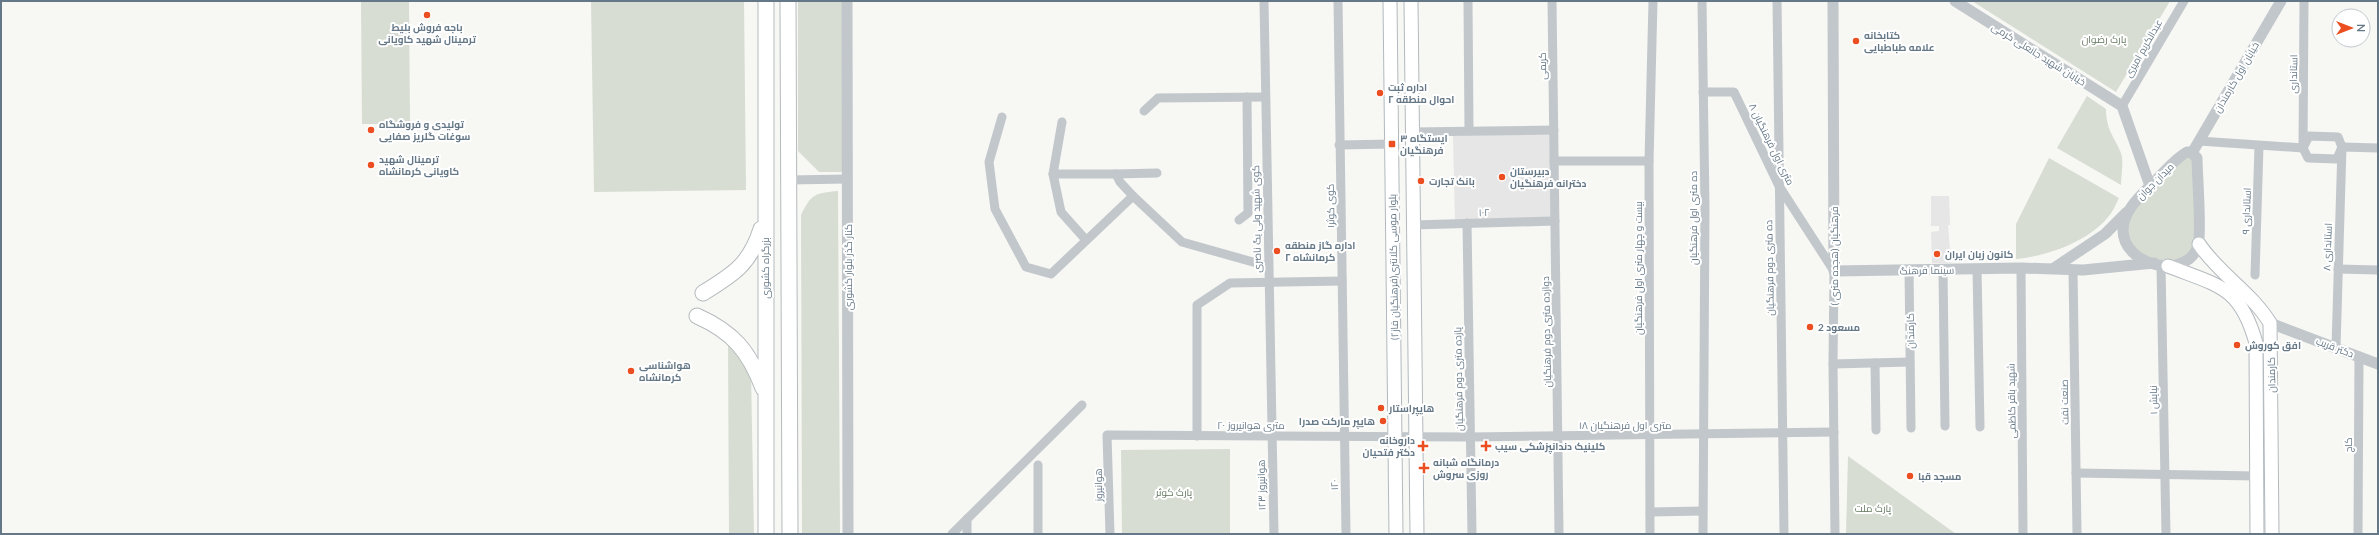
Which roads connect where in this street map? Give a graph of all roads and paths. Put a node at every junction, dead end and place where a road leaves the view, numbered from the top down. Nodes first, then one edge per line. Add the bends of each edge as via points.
1 (766, 1) edge
2 (788, 1) edge
3 (847, 1) edge
4 (1264, 1) edge
5 (1338, 1) edge
6 (1390, 1) edge
7 (1411, 1) edge
8 (1468, 1) edge
9 (1552, 1) edge
10 (1653, 1) edge
11 (1702, 1) edge
12 (1777, 1) edge
13 (1833, 1) edge
14 (1955, 1) edge
15 (2184, 1) edge
16 (2281, 1) edge
17 (2304, 1) edge
18 (1703, 92) junction
19 (1247, 97) junction
20 (1265, 97) junction
21 (2122, 106) junction
22 (1144, 111) dead end
23 (1002, 116) dead end
24 (1062, 122) dead end
25 (1554, 130) junction
26 (1469, 131) junction
27 (1412, 132) junction
28 (2199, 141) junction
29 (1392, 144) junction
30 (1339, 145) junction
31 (2258, 146) junction
32 (2342, 147) junction
33 (2303, 148) junction
34 (2378, 148) edge
35 (2192, 153) junction
36 (1554, 161) junction
37 (1649, 161) junction
38 (1157, 173) dead end
39 (1053, 174) junction
40 (1116, 174) junction
41 (848, 179) junction
42 (788, 180) junction
43 (1779, 186) junction
44 (2150, 186) junction
45 (1133, 196) junction
46 (2129, 210) junction
47 (766, 216) junction
48 (1240, 220) dead end
49 (1555, 221) junction
50 (1467, 223) junction
51 (1413, 225) junction
52 (1086, 240) junction
53 (2199, 244) junction
54 (765, 260) junction
55 (789, 264) junction
56 (2161, 265) junction
57 (1267, 266) junction
58 (2020, 268) junction
59 (2054, 268) junction
60 (1977, 269) junction
61 (2338, 269) junction
62 (1909, 270) junction
63 (1943, 270) junction
64 (2073, 270) junction
65 (2378, 270) edge
66 (1834, 271) junction
67 (2255, 276) dead end
68 (1342, 281) junction
69 (1268, 282) junction
70 (703, 293) dead end
71 (697, 316) dead end
72 (2270, 323) junction
73 (765, 336) junction
74 (789, 336) junction
75 (2336, 347) junction
76 (2359, 356) junction
77 (1910, 362) junction
78 (1875, 363) junction
79 (1833, 364) junction
80 (2378, 364) edge
81 (1082, 405) dead end
82 (766, 407) junction
83 (1945, 426) dead end
84 (1980, 427) dead end
85 (1911, 428) dead end
86 (1876, 430) dead end
87 (1782, 432) junction
88 (1834, 432) junction
89 (1344, 435) junction
90 (1395, 435) junction
91 (1702, 435) junction
92 (1107, 436) joint
93 (1197, 436) junction
94 (1271, 436) junction
95 (1416, 436) junction
96 (1558, 436) junction
97 (1650, 436) junction
98 (1470, 437) junction
99 (1038, 465) dead end
100 (2076, 473) junction
101 (2165, 474) junction
102 (2257, 476) junction
103 (2272, 476) junction
104 (1702, 511) junction
105 (1650, 512) junction
106 (967, 519) junction
107 (766, 534) edge
108 (790, 534) edge
109 (848, 534) edge
110 (952, 534) edge
111 (967, 534) edge
112 (1038, 534) edge
113 (1110, 534) edge
114 (1274, 534) edge
115 (1346, 534) edge
116 (1396, 534) edge
117 (1417, 534) edge
118 (1472, 534) edge
119 (1560, 534) edge
120 (1650, 534) edge
121 (1703, 534) edge
122 (1784, 534) edge
123 (1835, 534) edge
124 (2024, 534) edge
125 (2077, 534) edge
126 (2166, 534) edge
127 (2257, 534) edge
128 (2272, 534) edge
129 (2358, 534) edge

1 - 47 highway, بزرگراه کشوری
2 - 42 highway
3 - 41 street, کنار گذر بلوار کشوری
4 - 20 street, کوی شهید ولی بگ ناصری
5 - 30 street, کوی کوثر۱
6 - 29 main road, بلوار موسی کلانتری(فرهنگیان فاز۲)
7 - 27 main road, بلوار موسی کلانتری(فرهنگیان فاز۲)
8 - 26 street
9 - 25 street, کریمی
10 - 37 street, بیست و چهار متری اول فرهنگیان
11 - 18 street, ده متری اول فرهنگیان
12 - 43 street, ده متری دوم فرهنگیان
13 - 66 street, فرهنگیان (هجده متری )
14 - 21 street, خیابان شهید جانعلی کرمی
15 - 21 street, عبدالکریم امیری
16 - 28 street, خیابان اول کارمندان
17 - 33 street, استانداری
18 - 43 street, ۸ متری اول فرهنگیان via 1734,92
18 - 91 street, ده متری اول فرهنگیان via 1705,208
19 - 20 street
19 - 22 street via 1158,98
19 - 48 street via 1248,213
20 - 57 street, کوی شهید ولی بگ ناصری
21 - 44 street
23 - 52 street via 989,162 995,209 1026,267 1051,274
24 - 39 street
25 - 26 street
25 - 36 street, دوازده متری دوم فرهنگیان
26 - 27 street
27 - 51 main road, بلوار موسی کلانتری(فرهنگیان فاز۲)
28 - 31 street
28 - 35 street, خیابان اول کارمندان
29 - 30 street
29 - 90 main road, بلوار موسی کلانتری(فرهنگیان فاز۲)
30 - 68 street, کوی کوثر۱
31 - 33 street
31 - 67 street, استانداری ۹
32 - 33 street via 2337,159 2308,158
32 - 33 street via 2338,137 2309,136
32 - 34 street
32 - 61 street, استانداری ۸
35 - 44 street, میدان جوان via 2182,154
35 - 53 street via 2197,158
36 - 37 street
36 - 49 street, دوازده متری دوم فرهنگیان
37 - 97 street, بیست و چهار متری اول فرهنگیان
38 - 40 street
39 - 40 street
39 - 52 street via 1061,212
40 - 45 street
41 - 42 street
41 - 109 street, کنار گذر بلوار کشوری
42 - 55 highway
43 - 66 street, ۸ متری اول فرهنگیان
43 - 87 street, ده متری دوم فرهنگیان
44 - 46 street, میدان جوان
45 - 52 street
45 - 57 street via 1182,242
46 - 56 street, میدان جوان via 2123,230 2128,246 2138,258
46 - 59 street via 2105,234
47 - 54 highway, بزرگراه کشوری
47 - 70 highway via 748,259 733,274
49 - 50 street, ۱۰۲
49 - 96 street, دوازده متری دوم فرهنگیان
50 - 51 street, ۱۰۲
50 - 98 street, یازده متری دوم فرهنگیان
51 - 95 main road, بلوار موسی کلانتری(فرهنگیان فاز۲)
53 - 56 street via 2193,258 2184,264
53 - 72 main road via 2208,258 2255,302
54 - 55 highway via 770,269 776,271
54 - 73 highway, بزرگراه کشوری
55 - 74 highway
56 - 64 street, سینما فرهنگ
56 - 101 street, نیایش ۱
56 - 102 main road, کارمندان via 2221,287 2244,309 2256,343
57 - 69 street, کوی شهید ولی بگ ناصری
58 - 59 street, سینما فرهنگ
58 - 60 street, سینما فرهنگ
58 - 124 street, شهید باقر کاظمی
59 - 64 street, سینما فرهنگ
60 - 63 street, سینما فرهنگ
60 - 84 street
61 - 65 street
61 - 75 street, استانداری ۸
62 - 63 street, سینما فرهنگ
62 - 66 street, سینما فرهنگ
62 - 77 street, کارمندان
63 - 83 street
64 - 100 street, صنعت نفت
66 - 79 street, فرهنگیان (هجده متری )
68 - 69 street
68 - 89 street, کوی کوثر۱
69 - 93 street via 1230,283 1197,305
69 - 94 street, کوی شهید ولی بگ ناصری
71 - 82 highway via 713,323 737,340 752,363 762,387
72 - 75 street, دکتر قریب
72 - 103 main road, کارمندان
73 - 74 highway via 772,328 780,326
73 - 82 highway, بزرگراه کشوری
74 - 108 highway
75 - 76 street, دکتر قریب
76 - 80 street, دکتر قریب
76 - 129 street, کاج
77 - 78 street, کارمندان
77 - 85 street
78 - 79 street, کارمندان
78 - 86 street
79 - 88 street, فرهنگیان (هجده متری )
81 - 106 street
82 - 107 highway, بزرگراه کشوری
87 - 88 street, ۱۸ متری اول فرهنگیان
87 - 91 street, ۱۸ متری اول فرهنگیان
87 - 122 street, ده متری دوم فرهنگیان
88 - 123 street, فرهنگیان (هجده متری )
89 - 90 street, ۲۰ متری هوانیروز
89 - 94 street, ۲۰ متری هوانیروز
89 - 115 street, ۱۲۰
90 - 95 street, ۱۸ متری اول فرهنگیان
90 - 116 main road, بلوار موسی کلانتری(فرهنگیان فاز۲)
91 - 97 street, ۱۸ متری اول فرهنگیان
91 - 104 street, ده متری اول فرهنگیان
92 - 93 street, ۲۰ متری هوانیروز
92 - 113 street, هوانیروز
93 - 94 street, ۲۰ متری هوانیروز
94 - 114 street, ۱۲۳ هوانیروز
95 - 98 street, ۱۸ متری اول فرهنگیان
95 - 117 main road, بلوار موسی کلانتری(فرهنگیان فاز۲)
96 - 97 street, ۱۸ متری اول فرهنگیان
96 - 98 street, ۱۸ متری اول فرهنگیان
96 - 119 street, دوازده متری دوم فرهنگیان
97 - 105 street, بیست و چهار متری اول فرهنگیان
98 - 118 street, یازده متری دوم فرهنگیان
99 - 112 street
100 - 101 street
100 - 125 street, صنعت نفت
101 - 102 street
101 - 126 street, نیایش ۱
102 - 103 main road
102 - 127 main road, کارمندان
103 - 128 main road, کارمندان
104 - 105 street
104 - 121 street, ده متری اول فرهنگیان
105 - 120 street, بیست و چهار متری اول فرهنگیان
106 - 110 street
106 - 111 street

